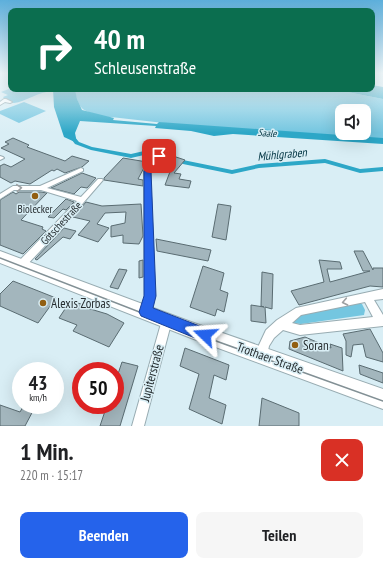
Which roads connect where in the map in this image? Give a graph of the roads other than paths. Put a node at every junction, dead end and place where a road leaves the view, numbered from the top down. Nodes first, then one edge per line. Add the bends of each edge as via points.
1 (159, 156) dead end
2 (81, 170) dead end
3 (100, 180) dead end
4 (41, 188) junction
5 (0, 197) edge
6 (82, 200) junction
7 (0, 257) edge
8 (21, 264) junction
9 (383, 294) edge
10 (367, 297) junction
11 (145, 312) junction
12 (167, 320) junction
13 (382, 321) edge
14 (282, 324) junction
15 (262, 356) junction
16 (383, 400) edge
17 (138, 426) edge

1 - 11 street via 150,164 148,171 150,296
2 - 4 street
3 - 6 street, Götschestraße
5 -> 4 street via 13,188
4 - 6 street
6 - 8 street, Götschestraße
7 - 8 main road, Trothaer Straße
8 - 11 main road, Trothaer Straße
9 - 10 street
10 - 13 street
10 -> 14 street via 299,311
11 - 12 main road, Trothaer Straße
12 - 15 main road, Trothaer Straße
12 - 17 street, Jupiterstraße
13 - 14 street via 300,330
14 - 15 street via 270,334
15 - 16 main road, Trothaer Straße

